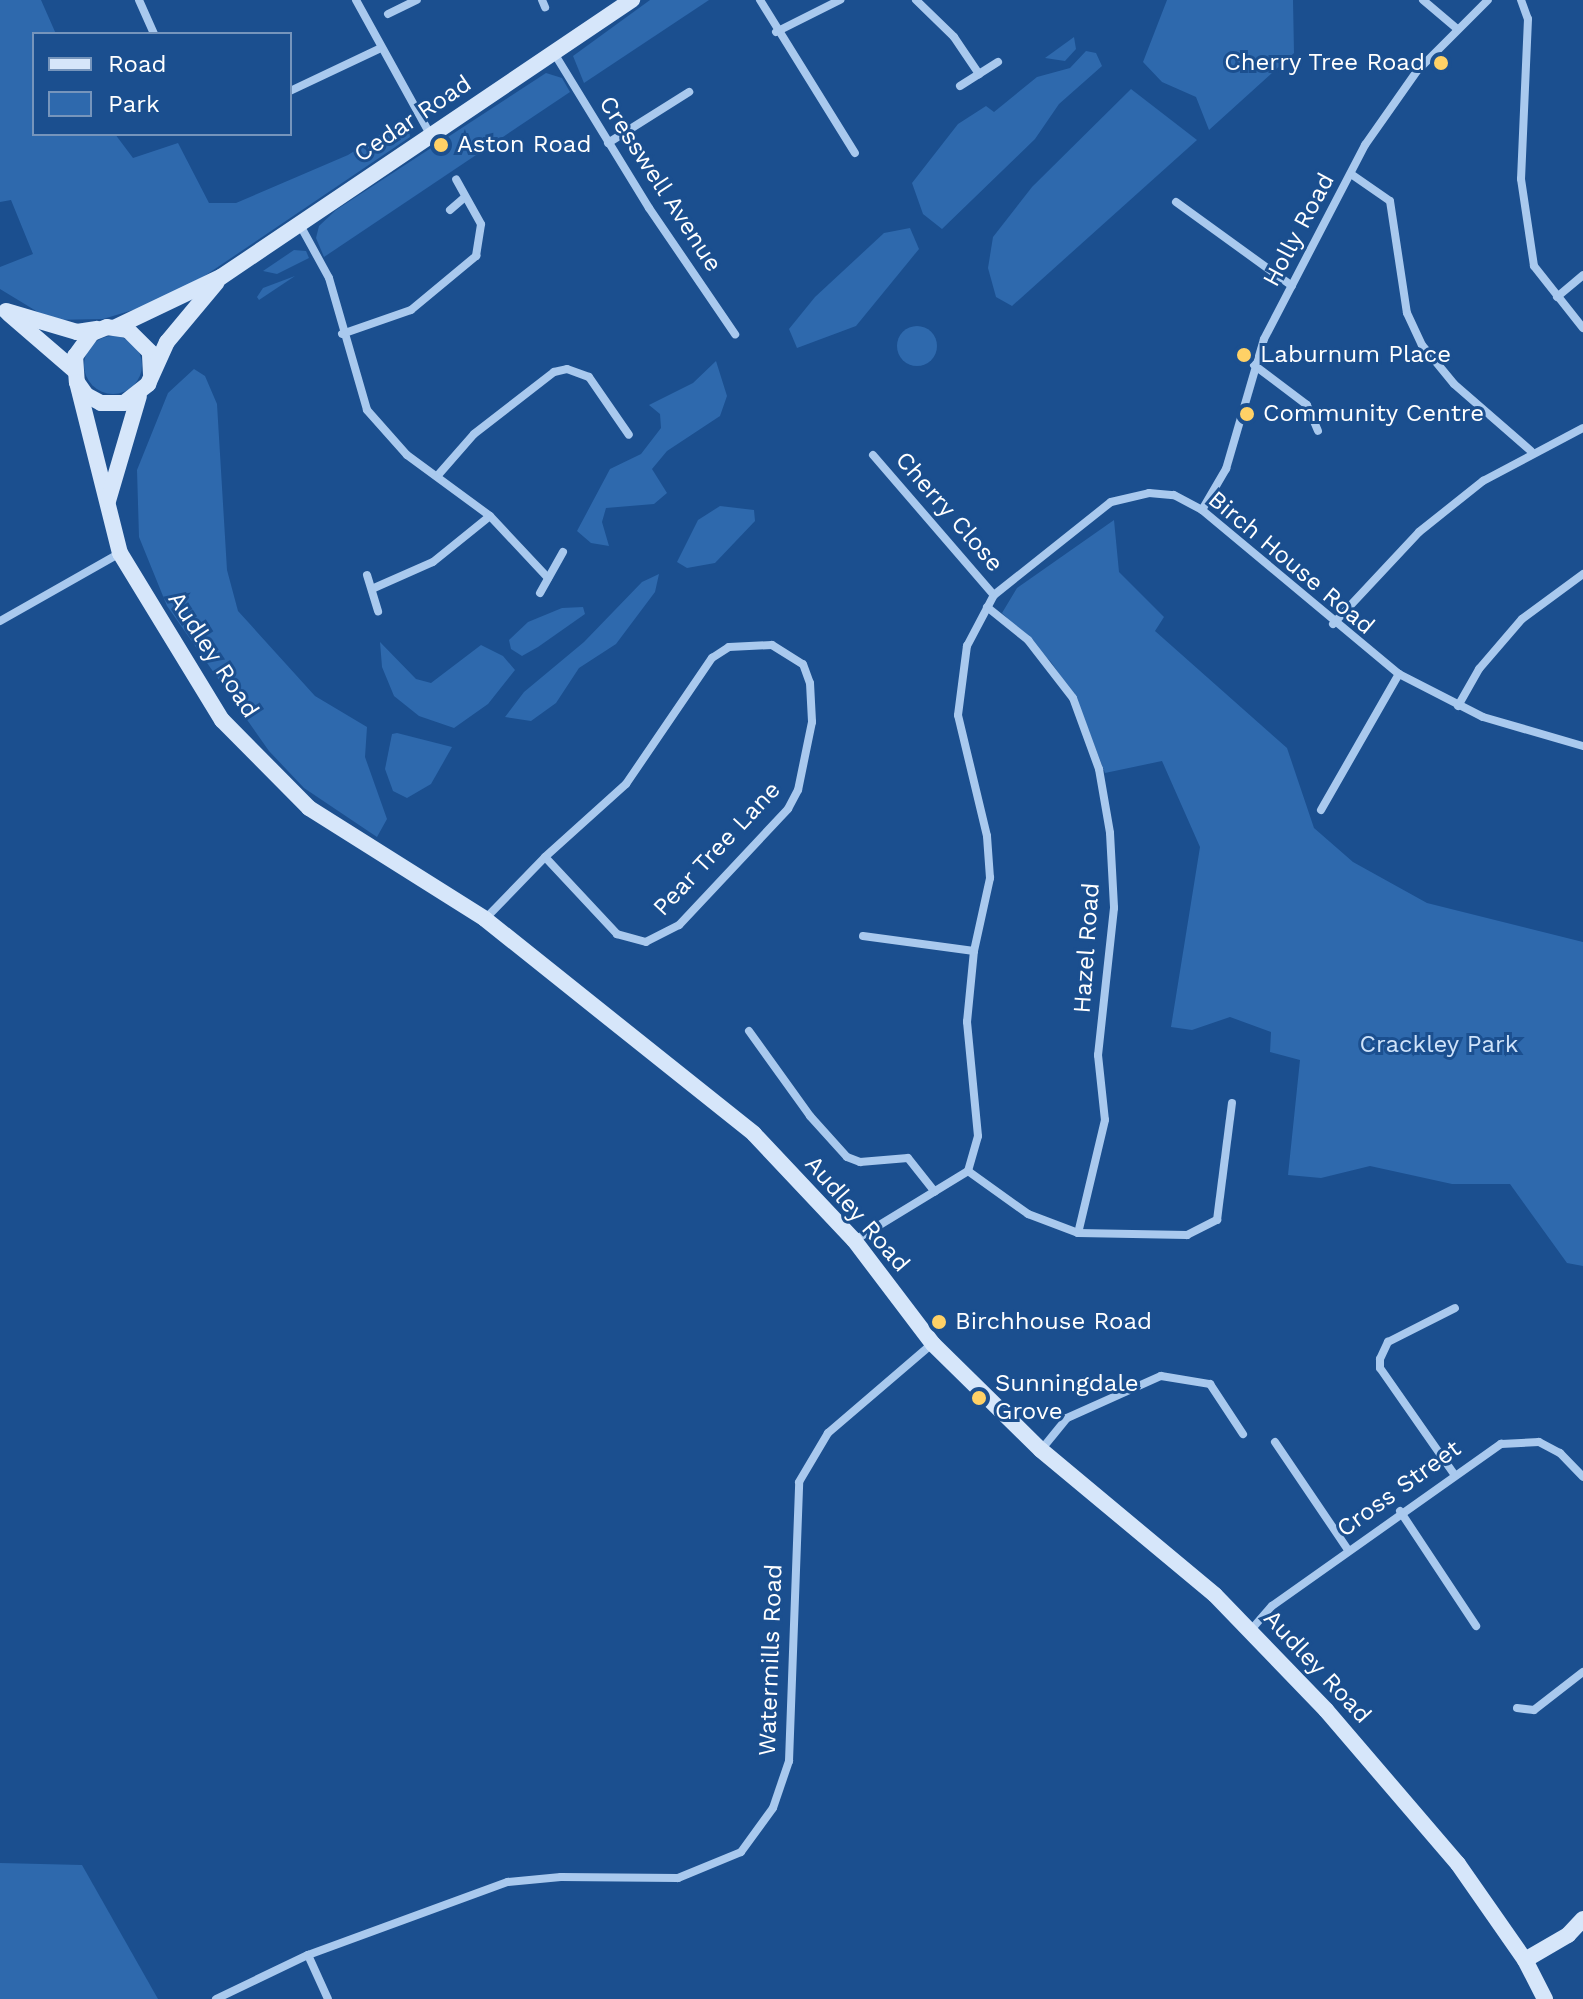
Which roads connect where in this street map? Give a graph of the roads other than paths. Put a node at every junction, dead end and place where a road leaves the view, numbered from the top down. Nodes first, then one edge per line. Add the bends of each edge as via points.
1 (139, 0) edge
2 (356, 0) edge
3 (417, 0) edge
4 (632, 0) edge
5 (760, 0) edge
6 (840, 0) edge
7 (916, 0) edge
8 (1423, 0) edge
9 (1488, 0) edge
10 (1521, 0) edge
11 (388, 14) dead end
12 (1456, 28) junction
13 (153, 32) edge
14 (776, 32) junction
15 (379, 49) junction
16 (554, 53) junction
17 (998, 62) dead end
18 (979, 74) junction
19 (960, 86) dead end
20 (292, 90) edge
21 (689, 92) dead end
22 (431, 136) junction
23 (608, 143) junction
24 (855, 153) dead end
25 (1351, 174) junction
26 (456, 179) dead end
27 (464, 198) junction
28 (1176, 202) dead end
29 (450, 210) dead end
30 (300, 225) junction
31 (1583, 275) edge
32 (221, 277) junction
33 (1292, 286) junction
34 (1557, 297) junction
35 (3, 307) edge
36 (111, 327) junction
37 (1583, 328) edge
38 (342, 334) junction
39 (735, 334) dead end
40 (1254, 365) junction
41 (151, 374) junction
42 (75, 376) junction
43 (139, 396) junction
44 (1583, 428) edge
45 (1318, 431) dead end
46 (629, 435) dead end
47 (1531, 451) junction
48 (873, 455) dead end
49 (439, 474) junction
50 (107, 506) junction
51 (1202, 510) junction
52 (490, 516) junction
53 (563, 552) dead end
54 (120, 553) junction
55 (1583, 574) edge
56 (367, 575) dead end
57 (548, 578) junction
58 (374, 588) junction
59 (540, 593) dead end
60 (994, 595) junction
61 (987, 607) junction
62 (378, 611) dead end
63 (0, 621) edge
64 (1333, 624) junction
65 (1399, 674) junction
66 (1458, 706) junction
67 (1583, 746) edge
68 (1321, 810) dead end
69 (545, 857) junction
70 (485, 919) junction
71 (863, 936) dead end
72 (974, 951) junction
73 (749, 1031) dead end
74 (1232, 1103) dead end
75 (968, 1171) junction
76 (935, 1192) junction
77 (1078, 1233) junction
78 (854, 1240) junction
79 (1455, 1308) dead end
80 (933, 1344) junction
81 (1243, 1434) dead end
82 (1275, 1442) dead end
83 (1041, 1450) junction
84 (1454, 1474) junction
85 (1583, 1477) edge
86 (1400, 1511) junction
87 (1348, 1550) junction
88 (1476, 1626) dead end
89 (1250, 1631) junction
90 (1583, 1672) edge
91 (1517, 1708) dead end
92 (1583, 1919) edge
93 (308, 1955) junction
94 (1525, 1960) junction
95 (216, 1999) edge
96 (328, 1999) edge
97 (1545, 1999) edge

1 - 13 street
2 - 15 street
3 - 11 street
4 - 16 main road, Cedar Road
5 - 14 street
6 - 14 street
7 - 18 street via 954,37
8 - 12 street
9 - 12 street, Holly Road
10 - 34 street via 1528,19 1521,179 1534,266
12 - 25 street, Holly Road via 1395,98
14 - 24 street
15 - 20 street
15 - 22 street
16 - 22 main road, Cedar Road
16 - 23 street, Cresswell Avenue
17 - 18 street
18 - 19 street
21 - 23 street
22 - 30 main road, Cedar Road
23 - 39 street, Cresswell Avenue
25 - 33 street, Holly Road
25 - 47 street via 1390,201 1407,313 1422,345 1454,384
26 - 27 street
27 - 29 street
27 - 38 street via 481,224 476,256 411,310
28 - 33 street
30 - 32 main road, Cedar Road
30 - 38 street via 329,278
31 - 34 street
32 - 36 main road
32 - 41 main road via 167,342
33 - 40 street, Holly Road
34 - 37 street
35 - 36 main road via 77,332
35 - 42 main road
36 - 41 main road via 142,340 150,352
36 - 42 main road via 81,343
38 - 49 street via 367,410 407,455
40 - 45 street via 1307,405
40 - 51 street, Holly Road via 1226,469
41 - 43 main road
42 - 43 main road via 101,403 124,403
42 - 50 main road, Audley Road
43 - 50 main road, Audley Road via 116,459
44 - 47 street
46 - 49 street via 589,377 567,369 554,372 474,434
47 - 64 street via 1419,532
48 - 60 street, Cherry Close
49 - 52 street
50 - 54 main road, Audley Road
51 - 60 street, Birch House Road via 1161,493 1111,502
51 - 64 street, Birch House Road
52 - 57 street
52 - 58 street via 433,562
53 - 57 street
54 - 63 street
54 - 70 main road, Audley Road via 222,720 257,758 309,808
55 - 66 street via 1522,619 1479,669
56 - 58 street
57 - 59 street
58 - 62 street
60 - 61 street, Birch House Road
61 - 72 street, Birch House Road via 967,646 959,681 958,715 987,836 990,878
61 - 77 street, Hazel Road via 1028,640 1073,698 1099,769 1110,833 1114,908 1098,1055 1105,1120
64 - 65 street, Birch House Road
65 - 66 street, Birch House Road
65 - 68 street
66 - 67 street, Birch House Road
69 - 69 street, Pear Tree Lane via 626,784 712,658 729,647 772,645 790,651 803,664 810,683 812,722 798,790 788,809 679,925 646,942 617,934
69 - 70 street, Pear Tree Lane
70 - 78 main road, Audley Road via 754,1134
71 - 72 street
72 - 75 street, Birch House Road via 967,1022 979,1123
73 - 76 street via 847,1157 860,1162 908,1158
74 - 77 street via 1217,1220 1187,1235
75 - 76 street
75 - 77 street via 1028,1214
76 - 78 street
78 - 80 main road, Audley Road
79 - 84 street via 1388,1342 1380,1359 1380,1368
80 - 83 main road, Audley Road
80 - 93 street, Watermills Road via 828,1433 799,1482 789,1761 773,1808 741,1852 678,1878 508,1882
81 - 83 street via 1210,1384 1161,1376 1067,1418
82 - 87 street
83 - 89 main road, Audley Road via 1184,1567
84 - 85 street, Cross Street via 1501,1444 1528,1441 1560,1453
84 - 86 street, Cross Street
86 - 87 street, Cross Street
86 - 88 street
87 - 89 street, Cross Street via 1272,1606
89 - 94 main road, Audley Road via 1422,1819
90 - 91 street via 1534,1710
92 - 94 main road via 1568,1935
93 - 95 street, Watermills Road
93 - 96 street
94 - 97 main road, Audley Road

